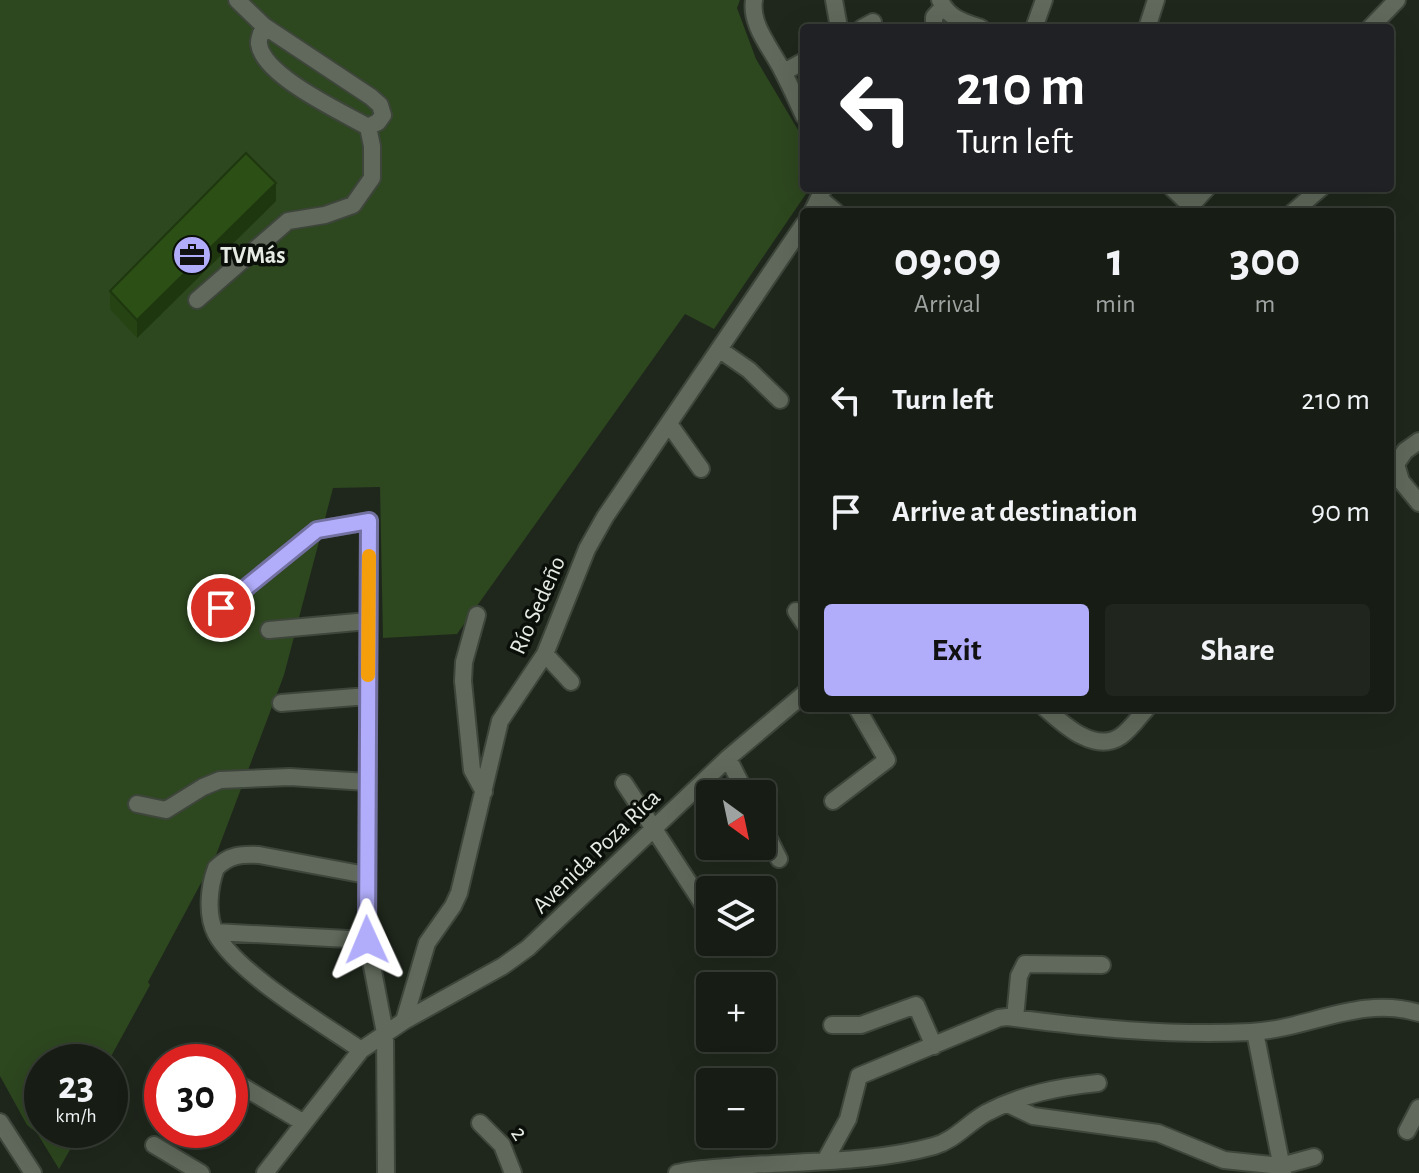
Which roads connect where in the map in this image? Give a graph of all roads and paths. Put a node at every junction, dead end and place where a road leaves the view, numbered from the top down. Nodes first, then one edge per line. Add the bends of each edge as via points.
1 (237, 0) edge
2 (754, 0) edge
3 (834, 0) edge
4 (1044, 0) edge
5 (1156, 0) edge
6 (1397, 0) edge
7 (942, 4) edge
8 (838, 24) edge
9 (933, 24) edge
10 (969, 24) edge
11 (1035, 24) edge
12 (1148, 24) edge
13 (1374, 24) edge
14 (264, 26) junction
15 (800, 63) edge
16 (784, 72) junction
17 (800, 107) edge
18 (368, 127) junction
19 (1203, 192) edge
20 (1316, 192) edge
21 (1187, 208) edge
22 (1298, 208) edge
23 (800, 230) edge
24 (197, 300) dead end
25 (720, 350) junction
26 (780, 400) dead end
27 (669, 424) junction
28 (1419, 441) edge
29 (701, 469) dead end
30 (1419, 503) edge
31 (221, 608) dead end
32 (477, 615) dead end
33 (368, 621) junction
34 (269, 630) dead end
35 (545, 654) junction
36 (571, 682) dead end
37 (368, 696) junction
38 (800, 697) edge
39 (281, 703) dead end
40 (859, 712) edge
41 (1049, 712) edge
42 (1143, 712) edge
43 (728, 758) junction
44 (739, 780) edge
45 (367, 782) junction
46 (624, 783) dead end
47 (484, 792) junction
48 (833, 801) dead end
49 (137, 804) dead end
50 (655, 829) junction
51 (776, 853) edge
52 (779, 859) dead end
53 (366, 875) junction
54 (696, 893) edge
55 (215, 932) junction
56 (367, 940) junction
57 (1102, 965) dead end
58 (1419, 1013) edge
59 (1015, 1018) junction
60 (404, 1021) junction
61 (832, 1025) dead end
62 (1255, 1032) junction
63 (385, 1033) junction
64 (934, 1046) junction
65 (361, 1050) junction
66 (1098, 1083) dead end
67 (248, 1090) edge
68 (1008, 1104) junction
69 (1419, 1108) edge
70 (0, 1122) edge
71 (304, 1123) junction
72 (480, 1123) dead end
73 (1407, 1131) dead end
74 (159, 1148) edge
75 (1314, 1157) dead end
76 (826, 1159) junction
77 (1282, 1170) edge
78 (33, 1173) edge
79 (201, 1173) edge
80 (265, 1173) edge
81 (386, 1173) edge
82 (513, 1173) edge
83 (677, 1173) edge

1 - 14 street
2 - 16 street via 757,26
3 - 8 street
4 - 11 street
5 - 12 street
6 - 13 street
7 - 9 street
7 - 10 street via 955,19
14 - 18 street via 259,43 265,58 285,78
14 - 18 street via 380,105 383,115
15 - 16 street
16 - 17 street
18 - 24 street via 372,178 353,205 288,221
19 - 21 street
20 - 22 street
23 - 25 street, Río Sedeño
25 - 26 street
25 - 27 street, Río Sedeño
27 - 29 street
27 - 35 street, Río Sedeño via 595,533
28 - 30 street via 1396,464 1401,481
31 - 33 street via 317,530 369,521
32 - 47 street via 463,681 472,770
33 - 34 street
33 - 37 street
35 - 36 street
35 - 47 street, Río Sedeño via 500,721
37 - 39 street
37 - 45 street
38 - 43 street, Avenida Poza Rica
40 - 48 street via 887,760
41 - 42 street via 1097,742 1120,737
43 - 44 street
43 - 50 street, Avenida Poza Rica
45 - 49 street via 220,780 166,810
45 - 53 street
46 - 50 street
47 - 60 street, Río Sedeño via 459,893 427,943
50 - 54 street
50 - 60 street, Avenida Poza Rica via 528,948
51 - 52 street
53 - 55 street via 259,855 231,856 213,876 210,911
53 - 56 street
55 - 56 street
55 - 65 street via 253,975
56 - 63 street
57 - 59 street via 1025,964
58 - 62 street via 1363,1008
59 - 62 street via 1114,1030
59 - 64 street via 999,1018
60 - 63 street
61 - 64 street via 861,1025 916,1005
62 - 77 street
63 - 65 street
63 - 81 street
64 - 76 street via 859,1076 848,1119
65 - 71 street
66 - 68 street via 1055,1087
67 - 71 street
68 - 76 street via 936,1145 874,1158
68 - 77 street via 1033,1116 1158,1133 1224,1160
69 - 73 street
70 - 78 street
71 - 80 street
72 - 82 street, 2 via 502,1145
74 - 79 street
75 - 77 street
76 - 83 street

